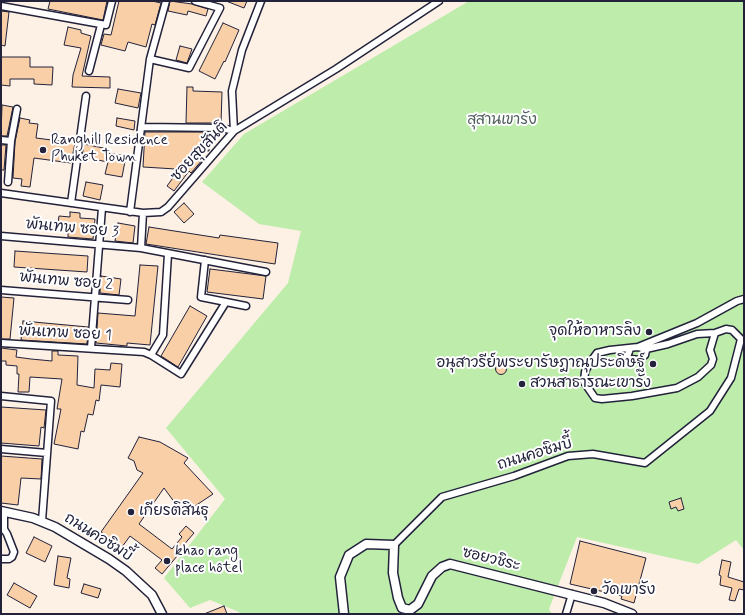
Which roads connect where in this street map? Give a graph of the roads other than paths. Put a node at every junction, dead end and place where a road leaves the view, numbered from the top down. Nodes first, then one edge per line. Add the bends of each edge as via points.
1 (112, 1) edge
2 (166, 1) edge
3 (195, 1) edge
4 (261, 1) edge
5 (439, 1) edge
6 (1, 6) edge
7 (101, 25) junction
8 (150, 59) junction
9 (89, 72) dead end
10 (86, 96) dead end
11 (17, 109) dead end
12 (142, 127) junction
13 (234, 131) junction
14 (1, 140) edge
15 (12, 141) junction
16 (8, 182) dead end
17 (1, 193) edge
18 (71, 203) junction
19 (102, 208) junction
20 (130, 212) junction
21 (143, 213) junction
22 (1, 236) edge
23 (99, 244) junction
24 (141, 248) junction
25 (168, 254) junction
26 (205, 260) junction
27 (266, 272) dead end
28 (1, 290) edge
29 (95, 298) junction
30 (744, 299) edge
31 (128, 300) dead end
32 (226, 302) junction
33 (246, 306) dead end
34 (715, 333) junction
35 (706, 334) junction
36 (1, 343) edge
37 (711, 343) junction
38 (647, 346) junction
39 (91, 348) junction
40 (630, 349) junction
41 (151, 355) junction
42 (1, 396) edge
43 (1, 449) edge
44 (47, 453) junction
45 (3, 511) edge
46 (42, 521) junction
47 (2, 530) edge
48 (394, 545) junction
49 (1, 559) edge
50 (572, 594) junction
51 (162, 614) edge
52 (344, 614) edge
53 (566, 614) edge
54 (632, 614) edge

1 - 7 street via 106,25
2 - 8 street
3 - 8 street via 220,8 189,68
4 - 13 street via 242,50 232,91
5 - 13 street, ซอยสุขสันติ via 336,69
6 - 7 street
7 - 9 street
8 - 12 street
10 - 18 street
11 - 15 street
12 - 13 street via 222,128
12 - 20 street
13 - 21 street, ซอยสุขสันติ via 168,206 161,212
14 - 15 street
15 - 16 street
17 - 18 street, ซอยสุขสันติ
18 - 19 street, ซอยสุขสันติ
19 - 20 street, ซอยสุขสันติ
19 - 23 street
20 - 21 street, ซอยสุขสันติ
21 - 24 street
22 - 23 street, พันเทพ ซอย 3
23 - 24 street, พันเทพ ซอย 3
23 - 29 street
24 - 25 street, พันเทพ ซอย 3
25 - 26 street, พันเทพ ซอย 3
25 - 41 street via 163,335
26 - 27 street, พันเทพ ซอย 3
26 - 32 street via 201,297
28 - 29 street, พันเทพ ซอย 2
29 - 31 street, พันเทพ ซอย 2
29 - 39 street
30 - 38 street
32 - 33 street
32 - 41 street via 180,374
34 - 35 street
34 - 37 street
34 - 48 street, ถนนคอซิมบี้ via 726,329 732,330 741,339 731,378 710,411 645,463 594,454 568,456 514,476 442,497
35 - 37 street via 710,336
35 - 38 street via 697,334 668,344
36 - 39 street, พันเทพ ซอย 1
37 - 40 street via 713,359 710,365 698,377 677,388 632,396 595,398 584,382 589,364 597,353
38 - 40 street
38 - 40 street via 645,355 640,360 627,357
39 - 41 street, พันเทพ ซอย 1
42 - 44 street via 51,401
43 - 44 street
44 - 46 street
45 - 46 street, ถนนคอซิมบี้
45 - 47 street
46 - 51 street, ถนนคอซิมบี้ via 126,571 152,595
47 - 49 street via 10,539 14,552 10,559
48 - 50 street, ซอยวชิระ via 393,573 402,608 410,610 418,604 432,576 450,564
48 - 52 street via 366,544 349,555 340,577
50 - 53 street
50 - 54 street, ซอยวชิระ

